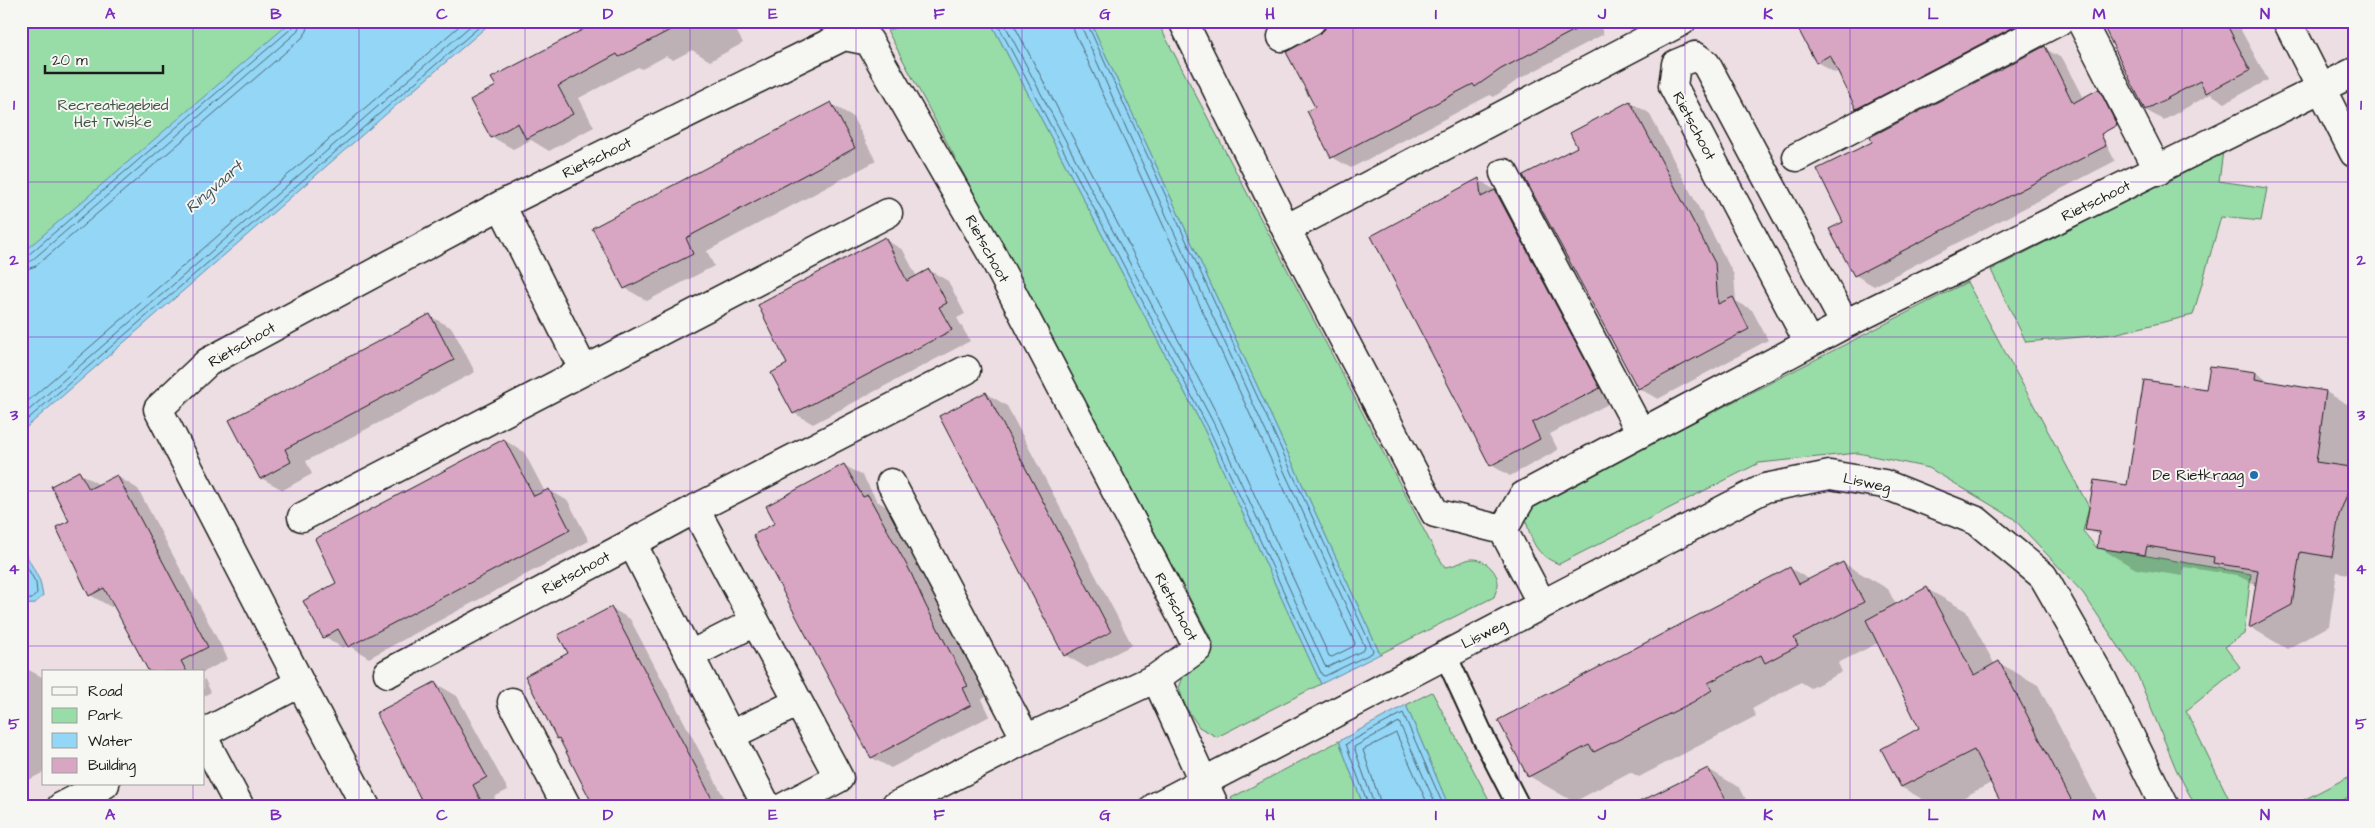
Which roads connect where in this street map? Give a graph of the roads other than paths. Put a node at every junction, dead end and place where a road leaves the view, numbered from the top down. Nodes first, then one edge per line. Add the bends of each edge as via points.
1 (1183, 21) edge
2 (1312, 21) edge
3 (1682, 21) edge
4 (2060, 21) edge
5 (2081, 21) edge
6 (2287, 21) edge
7 (1282, 37) dead end
8 (2354, 72) edge
9 (2320, 90) junction
10 (2351, 142) edge
11 (1797, 157) dead end
12 (2158, 171) junction
13 (1504, 173) dead end
14 (501, 205) junction
15 (888, 213) dead end
16 (1286, 229) junction
17 (1845, 324) junction
18 (1809, 343) junction
19 (966, 370) dead end
20 (584, 371) junction
21 (1641, 433) junction
22 (891, 483) dead end
23 (695, 509) junction
24 (302, 517) dead end
25 (1503, 530) junction
26 (632, 543) junction
27 (1542, 604) junction
28 (755, 622) junction
29 (1445, 654) junction
30 (690, 656) junction
31 (388, 673) dead end
32 (1156, 678) junction
33 (300, 683) junction
34 (512, 702) dead end
35 (797, 703) junction
36 (205, 732) edge
37 (731, 735) junction
38 (1026, 739) junction
39 (205, 741) edge
40 (100, 786) edge
41 (1209, 795) edge
42 (61, 807) edge
43 (240, 807) edge
44 (366, 807) edge
45 (567, 807) edge
46 (767, 807) edge
47 (784, 807) edge
48 (894, 807) edge
49 (1154, 807) edge
50 (1519, 807) edge
51 (2165, 807) edge

1 - 16 street
2 - 7 street
3 - 16 street
4 - 11 street
5 - 12 street
6 - 9 street
8 - 9 street, Rietschoot
9 - 10 street
9 - 12 street, Rietschoot
12 - 17 street, Rietschoot
13 - 21 street
14 - 20 street
14 - 32 street, Rietschoot via 844,36 869,41 992,256 1198,648
14 - 33 street, Rietschoot via 208,362 158,409
15 - 20 street
16 - 25 street via 1435,513
17 - 18 street, Rietschoot
17 - 18 street, Rietschoot via 1706,64 1695,56 1676,64 1673,86
18 - 21 street, Rietschoot
19 - 23 street, Rietschoot
20 - 24 street
21 - 25 street, Rietschoot via 1523,496
22 - 38 street
23 - 26 street, Rietschoot
23 - 28 street
25 - 27 street
26 - 30 street
26 - 31 street, Rietschoot
27 - 29 street, Lisweg
27 - 51 street, Lisweg via 1765,488 1830,475 1884,484 1977,521 2043,576 2102,679
28 - 30 street
28 - 35 street
29 - 41 street, Lisweg via 1321,719
29 - 50 lane, Lisweg
30 - 37 street
32 - 38 street, Rietschoot
32 - 41 street
33 - 36 street
33 - 44 street, Rietschoot
34 - 45 street
35 - 37 street
35 - 47 street via 838,778
37 - 46 street
38 - 48 street, Rietschoot
39 - 43 street
40 - 42 street
41 - 49 street, Lisweg

